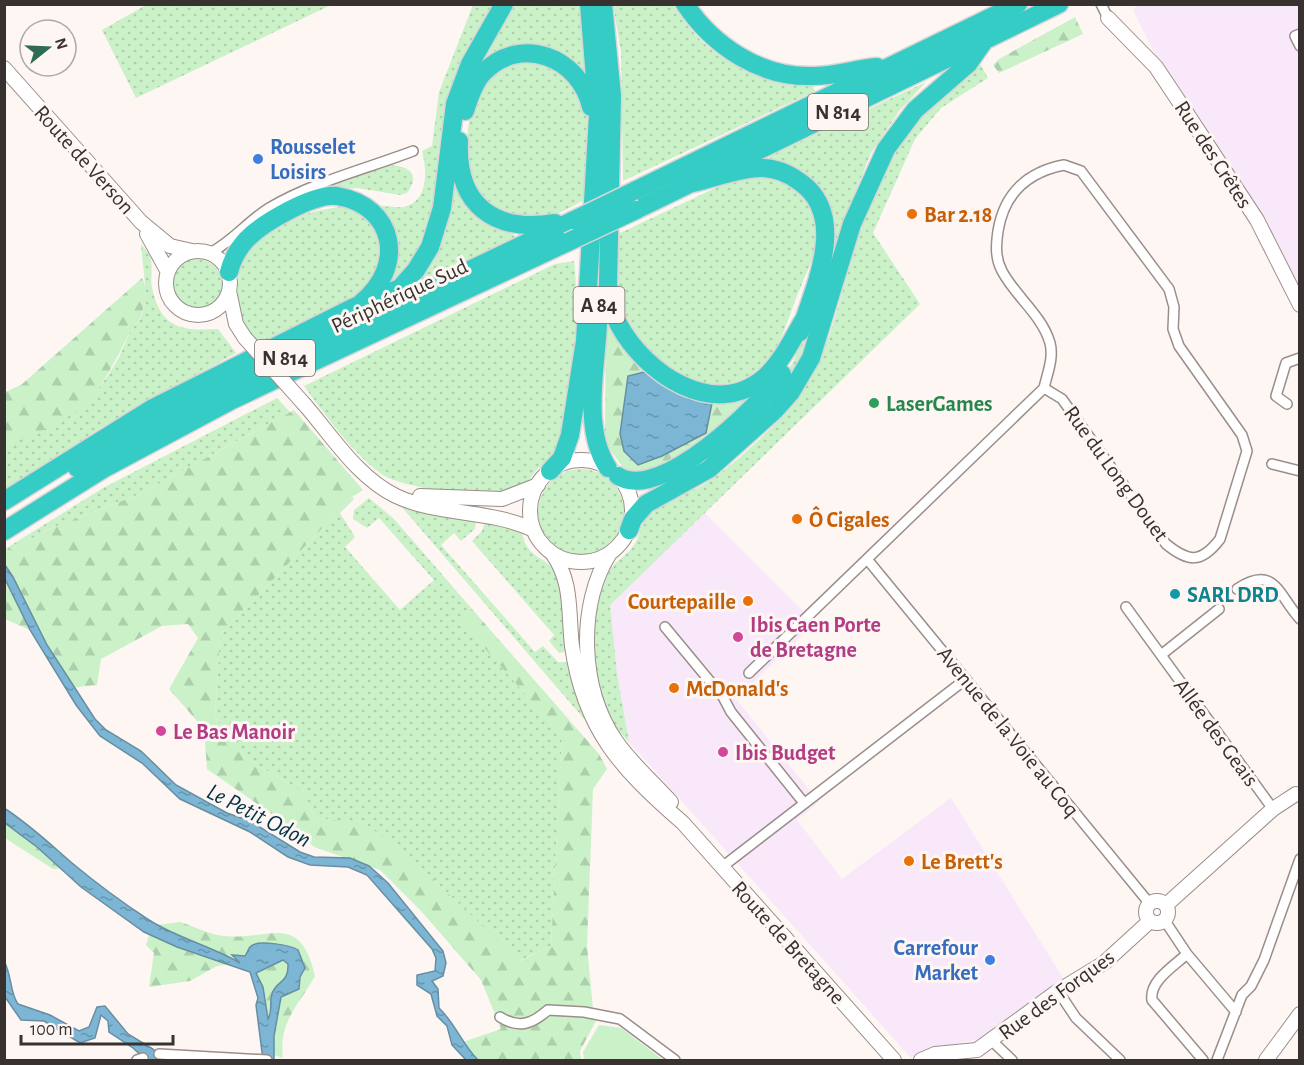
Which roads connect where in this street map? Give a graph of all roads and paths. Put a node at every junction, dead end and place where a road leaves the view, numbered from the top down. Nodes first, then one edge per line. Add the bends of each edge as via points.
1 (504, 4) edge
2 (589, 4) edge
3 (603, 4) edge
4 (685, 4) edge
5 (1018, 4) edge
6 (1059, 4) edge
7 (1101, 4) edge
8 (1108, 18) joint
9 (1299, 33) edge
10 (984, 41) junction
11 (1299, 46) edge
12 (891, 66) junction
13 (4, 68) edge
14 (612, 139) junction
15 (413, 151) dead end
16 (595, 177) junction
17 (693, 183) junction
18 (574, 220) junction
19 (141, 222) junction
20 (192, 251) junction
21 (210, 253) junction
22 (168, 272) junction
23 (229, 272) junction
24 (229, 291) junction
25 (1299, 305) edge
26 (354, 308) junction
27 (207, 314) junction
28 (803, 321) junction
29 (244, 336) junction
30 (1299, 358) edge
31 (1044, 388) junction
32 (1287, 404) dead end
33 (1272, 464) dead end
34 (359, 466) junction
35 (550, 471) junction
36 (1299, 471) edge
37 (613, 472) junction
38 (538, 485) junction
39 (4, 501) edge
40 (4, 512) edge
41 (534, 530) junction
42 (629, 530) junction
43 (4, 531) edge
44 (552, 553) junction
45 (610, 553) junction
46 (867, 559) junction
47 (1237, 589) dead end
48 (1126, 607) dead end
49 (1219, 609) dead end
50 (1299, 619) edge
51 (665, 627) dead end
52 (1161, 655) junction
53 (749, 673) dead end
54 (966, 679) junction
55 (1298, 793) edge
56 (804, 803) junction
57 (1274, 809) junction
58 (684, 823) junction
59 (1299, 859) edge
60 (722, 867) junction
61 (1295, 888) edge
62 (1150, 904) junction
63 (1166, 905) junction
64 (1150, 921) junction
65 (1165, 921) junction
66 (1187, 954) junction
67 (1058, 991) junction
68 (1242, 995) junction
69 (1224, 998) junction
70 (1236, 1012) junction
71 (1299, 1014) edge
72 (500, 1017) dead end
73 (991, 1040) junction
74 (954, 1052) junction
75 (159, 1054) dead end
76 (262, 1060) edge
77 (267, 1060) edge
78 (675, 1060) edge
79 (894, 1060) edge
80 (921, 1060) edge
81 (937, 1060) edge
82 (1012, 1060) edge
83 (1120, 1060) edge
84 (1203, 1060) edge
85 (1217, 1060) edge
86 (1266, 1060) edge

1 - 26 highway via 458,94 442,208 430,247 400,288
2 - 16 highway, A 84 via 598,115
3 - 14 highway, A 84
4 - 12 highway via 706,32 722,45 775,71 811,76
5 - 12 highway, N 814
6 - 10 highway, N 814
7 - 8 street
8 - 25 main road, Rue des Crêtes via 1156,67 1180,103 1257,220
9 - 11 street via 1295,36
10 - 17 highway, N 814
10 - 42 highway via 968,64 915,110 886,149 852,224 811,358 791,392 709,468 646,504
12 - 18 highway, Périphérique Sud / N 814, bridge
13 - 19 main road, Route de Verson
14 - 28 highway via 610,294 618,324 654,369 677,384 712,394 750,387 777,363
14 - 37 highway, A 84 via 594,403 596,437
15 - 21 street via 286,200 255,217
16 - 18 highway via 591,105 586,88 568,66 549,57 520,54 507,57 484,72 466,105 459,142 460,170 468,193 484,212 509,224 533,227
16 - 35 highway, A 84 via 579,382 566,449
17 - 28 highway via 760,168 790,175 812,192 822,212 826,238
17 - 43 highway, Périphérique Sud / N 814, bridge via 232,400 103,469
18 - 40 highway, Périphérique Sud / N 814 via 215,392
19 - 20 main road, Route de Verson via 170,246
19 - 22 main road, Route de Verson
20 - 21 main road
20 - 22 main road via 182,255
21 - 23 main road
22 - 27 main road via 168,295 174,305 184,312
23 - 24 main road
23 - 26 highway via 239,249 259,230 309,202 335,196 349,200 380,223 390,250 385,274 372,293
24 - 27 main road via 225,301
24 - 29 main road via 232,312
26 - 39 highway via 153,408
27 - 29 main road
28 - 37 highway via 790,360 777,380 703,450 669,472 645,481 632,482
29 - 34 main road, bridge
30 - 32 street via 1286,363 1276,396
31 - 31 street, Rue du Long Douet via 1062,399 1166,543 1181,556 1196,558 1211,551 1220,539 1247,450 1242,435 1179,346 1168,289 1081,171 1064,165 1047,168 1016,189 1002,210 996,241 1002,272 1044,329 1050,344
31 - 46 street
33 - 36 street
34 - 38 main road via 394,487 427,497 502,499
34 - 41 main road via 376,484 396,496 428,506 513,520
35 - 37 main road via 579,460
35 - 38 main road
37 - 42 main road via 630,496
38 - 41 main road via 531,507
41 - 44 main road
42 - 45 main road
44 - 45 main road via 575,562 588,562
44 - 58 main road, Route de Bretagne via 567,580 574,655 585,702 597,730 647,791
45 - 58 main road, Route de Bretagne via 595,584 587,626 595,695 616,742 674,805
46 - 53 street
46 - 54 street, Avenue de la Voie au Coq
47 - 50 street via 1252,580 1267,580 1278,588
48 - 52 street, Allée des Geais
49 - 52 street, Allée des Geais
51 - 56 street
52 - 57 street, Allée des Geais
54 - 56 street
54 - 62 street, Avenue de la Voie au Coq
55 - 57 main road
56 - 60 street
57 - 63 main road
58 - 60 main road, Route de Bretagne
59 - 61 street
60 - 79 main road, Route de Bretagne
61 - 68 street via 1264,960
62 - 63 main road via 1158,901
62 - 64 main road via 1146,912
63 - 65 main road
64 - 65 main road
64 - 67 main road, Rue des Forques via 1104,963
65 - 66 street
66 - 69 street
66 - 84 street via 1155,983 1152,1000
67 - 73 main road, Rue des Forques
67 - 83 street via 1076,1018
68 - 69 street
68 - 70 street
69 - 70 street
70 - 85 street
71 - 86 main road
72 - 78 street via 523,1025 536,1021 548,1010 620,1019
73 - 74 main road, Rue des Forques via 977,1050
73 - 82 street
74 - 80 main road, Rue des Forques
74 - 81 main road, Rue des Forques
75 - 76 street
76 - 77 street

